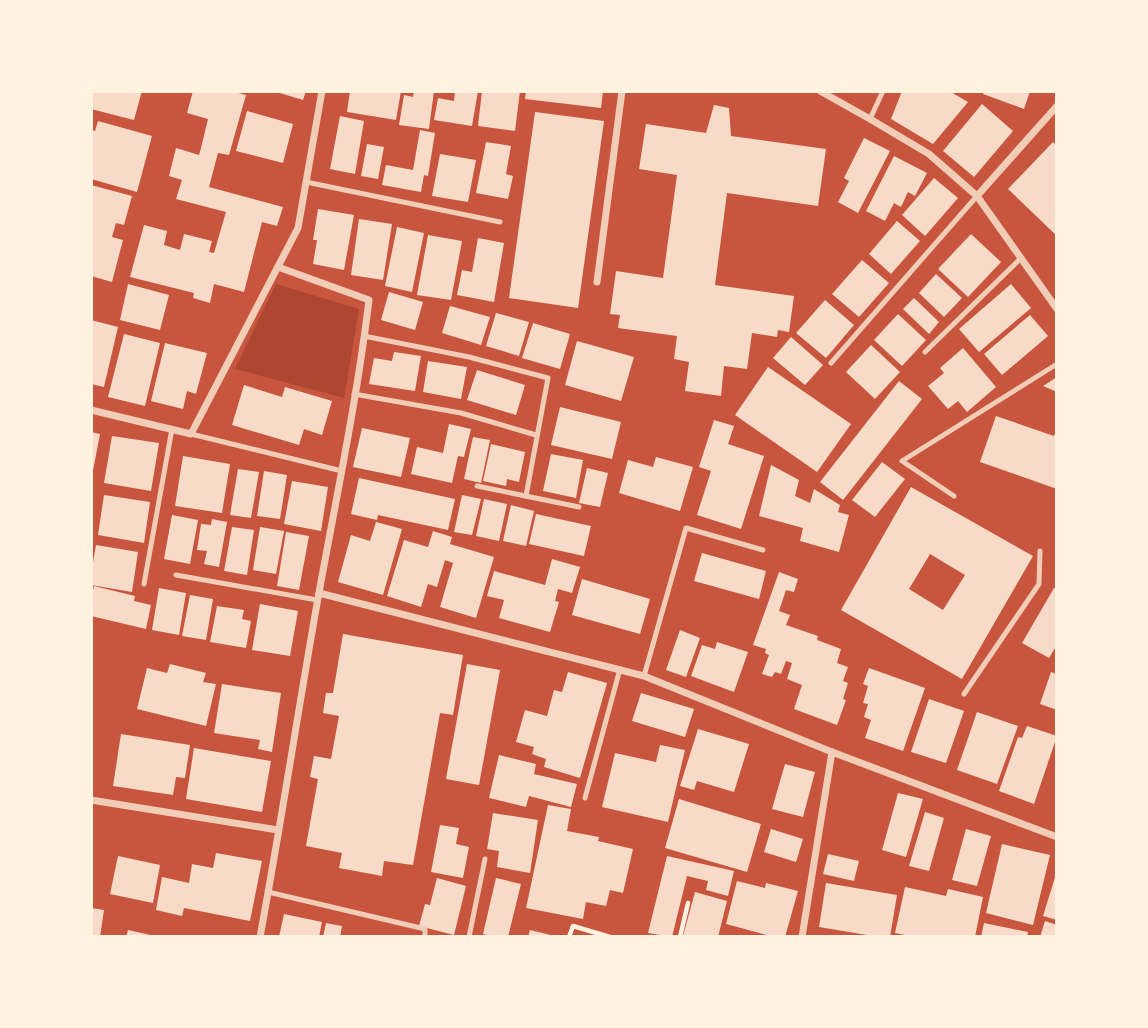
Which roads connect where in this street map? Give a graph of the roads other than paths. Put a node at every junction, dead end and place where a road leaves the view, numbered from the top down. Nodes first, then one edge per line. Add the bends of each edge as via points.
1 (322, 91) edge
2 (622, 91) edge
3 (820, 91) edge
4 (883, 91) edge
5 (1057, 106) edge
6 (870, 118) junction
7 (306, 182) junction
8 (977, 196) junction
9 (500, 222) dead end
10 (1021, 258) junction
11 (278, 267) junction
12 (597, 282) dead end
13 (1057, 309) edge
14 (364, 336) junction
15 (925, 352) dead end
16 (831, 363) dead end
17 (1057, 365) edge
18 (354, 394) junction
19 (91, 410) edge
20 (172, 429) junction
21 (191, 434) junction
22 (536, 435) junction
23 (342, 471) junction
24 (477, 486) dead end
25 (526, 496) junction
26 (954, 496) dead end
27 (579, 507) dead end
28 (763, 550) dead end
29 (1040, 551) dead end
30 (176, 575) dead end
31 (144, 584) dead end
32 (318, 597) junction
33 (620, 669) junction
34 (644, 676) junction
35 (964, 694) dead end
36 (832, 752) junction
37 (584, 798) dead end
38 (91, 800) edge
39 (278, 830) junction
40 (1057, 836) edge
41 (485, 859) dead end
42 (268, 892) junction
43 (260, 937) edge
44 (425, 937) edge
45 (469, 937) edge
46 (802, 937) edge

1 - 7 street
2 - 12 street
3 - 6 street
4 - 6 lane
5 - 8 street
6 - 8 street via 929,154
7 - 9 lane
7 - 11 street via 299,228
8 - 10 street
8 - 16 lane
10 - 13 street
10 - 15 lane
11 - 14 street via 369,300
11 - 21 street
14 - 18 street
14 - 22 lane via 469,356 548,378
17 - 26 lane via 902,461
18 - 22 lane via 461,413
18 - 23 street
19 - 20 street
20 - 21 street
20 - 31 lane
21 - 23 lane
22 - 25 lane
23 - 32 street
24 - 25 lane
25 - 27 lane
28 - 34 lane via 686,528
29 - 35 lane via 1040,584
30 - 32 lane
32 - 33 street
32 - 39 street
33 - 34 street
33 - 37 lane
34 - 36 street
36 - 40 street
36 - 46 street
38 - 39 street
39 - 42 street
41 - 45 lane
42 - 43 street
42 - 44 lane via 425,929

